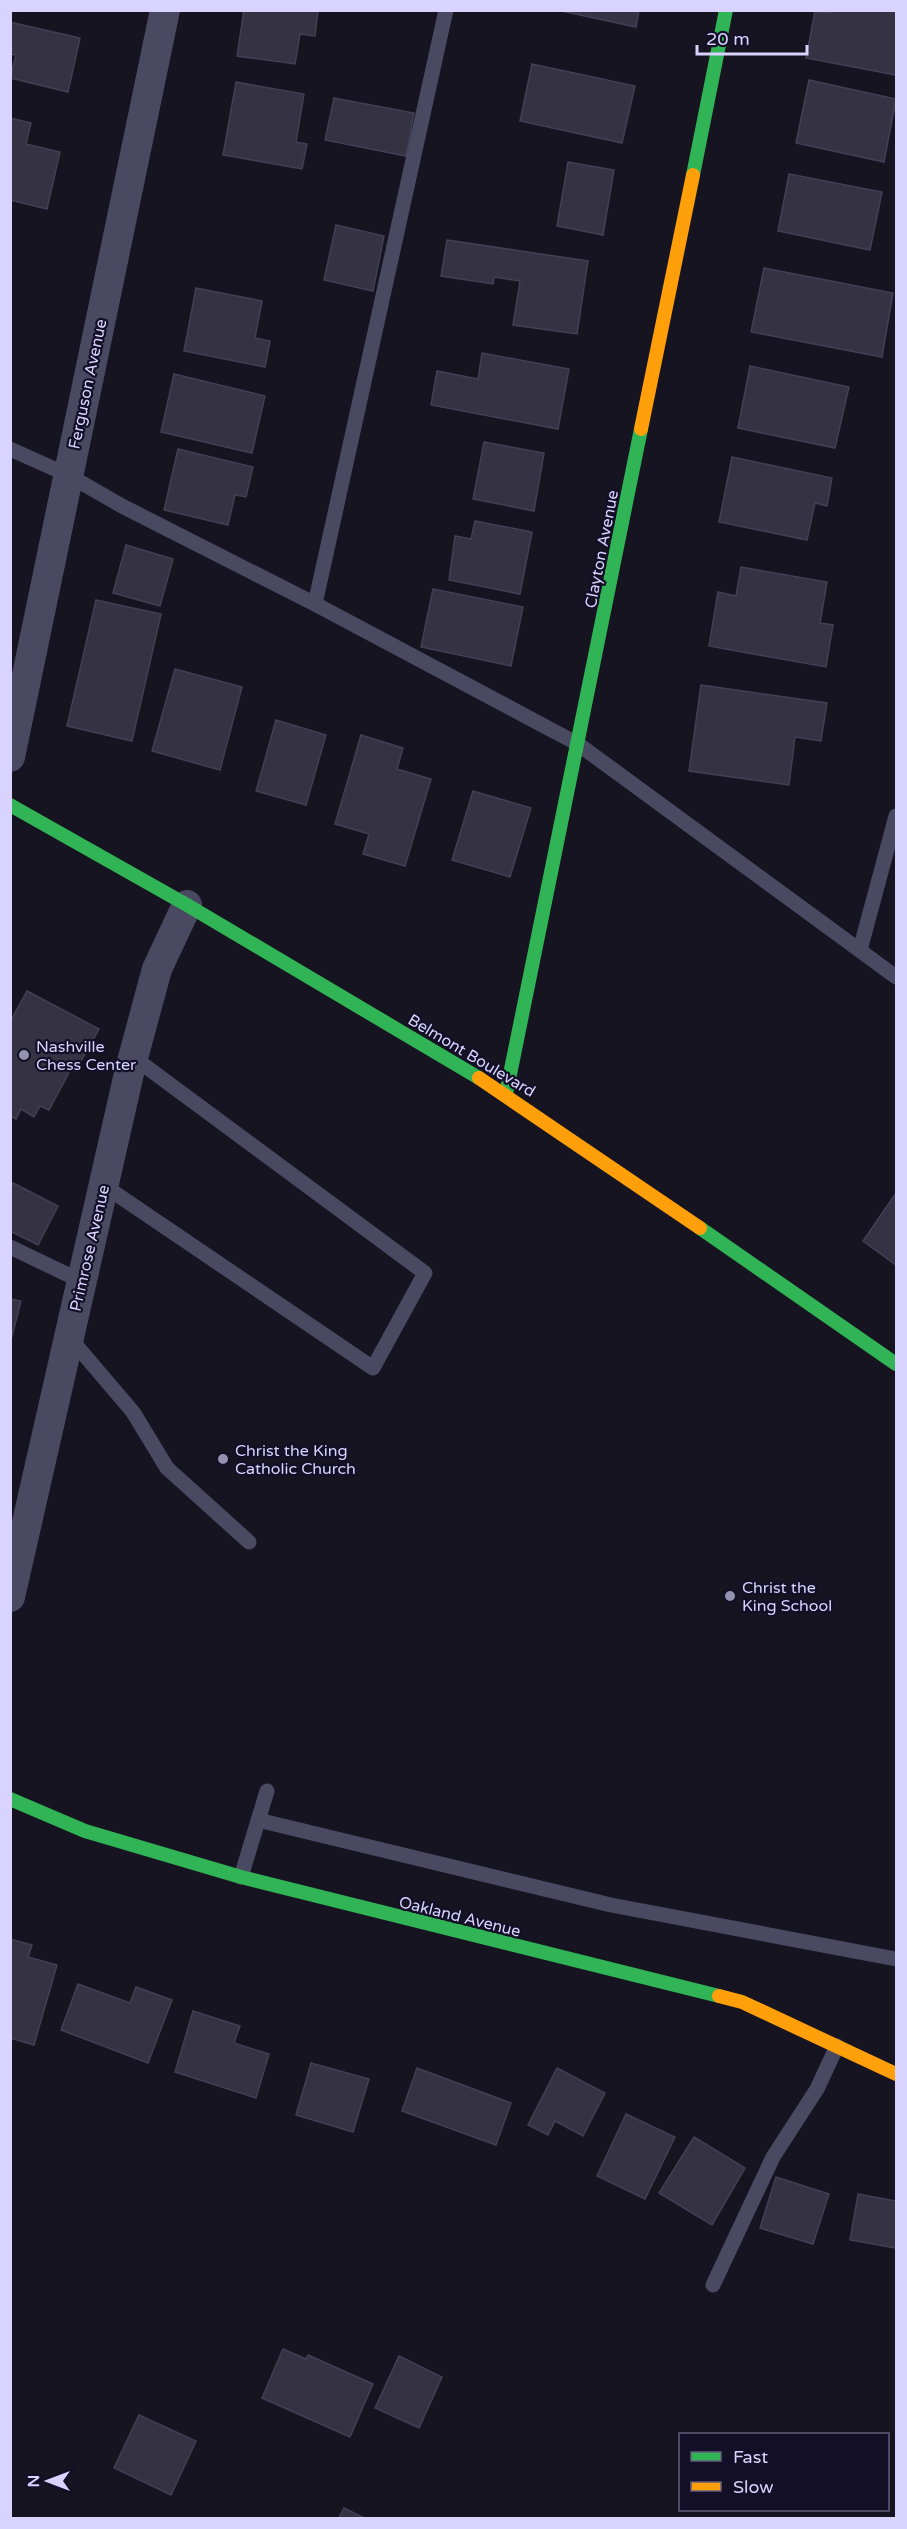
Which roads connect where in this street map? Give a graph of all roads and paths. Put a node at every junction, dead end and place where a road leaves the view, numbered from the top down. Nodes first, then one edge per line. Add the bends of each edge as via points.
1 (165, 10) edge
2 (446, 10) edge
3 (726, 10) edge
4 (10, 449) edge
5 (68, 475) junction
6 (315, 604) junction
7 (578, 744) junction
8 (10, 757) edge
9 (10, 805) edge
10 (897, 816) edge
11 (187, 905) junction
12 (860, 950) junction
13 (897, 977) edge
14 (133, 1057) junction
15 (506, 1094) junction
16 (103, 1185) junction
17 (10, 1247) edge
18 (81, 1281) junction
19 (69, 1337) junction
20 (897, 1364) edge
21 (249, 1542) dead end
22 (10, 1597) edge
23 (267, 1791) dead end
24 (10, 1798) edge
25 (258, 1820) junction
26 (241, 1877) junction
27 (897, 1959) edge
28 (837, 2046) junction
29 (897, 2074) edge
30 (713, 2285) dead end

1 - 5 street, Ferguson Avenue
2 - 6 lane
3 - 7 street, Clayton Avenue
4 - 5 lane
5 - 6 lane
5 - 8 street, Ferguson Avenue
6 - 7 lane
7 - 12 lane
7 - 15 street, Clayton Avenue
9 - 11 street, Belmont Boulevard
10 - 12 lane
11 - 14 street, Primrose Avenue via 157,969
11 - 15 street, Belmont Boulevard
12 - 13 lane
14 - 16 street, Primrose Avenue
14 - 16 lane via 425,1273 373,1368
15 - 20 street, Belmont Boulevard
16 - 18 street, Primrose Avenue
17 - 18 lane
18 - 19 street, Primrose Avenue
19 - 21 lane via 133,1412 167,1468
19 - 22 street, Primrose Avenue
23 - 25 lane
24 - 26 street, Oakland Avenue via 85,1831
25 - 26 lane
25 - 27 lane via 611,1905
26 - 28 street, Oakland Avenue via 742,2002
28 - 29 street, Oakland Avenue
28 - 30 lane via 817,2089 773,2157

